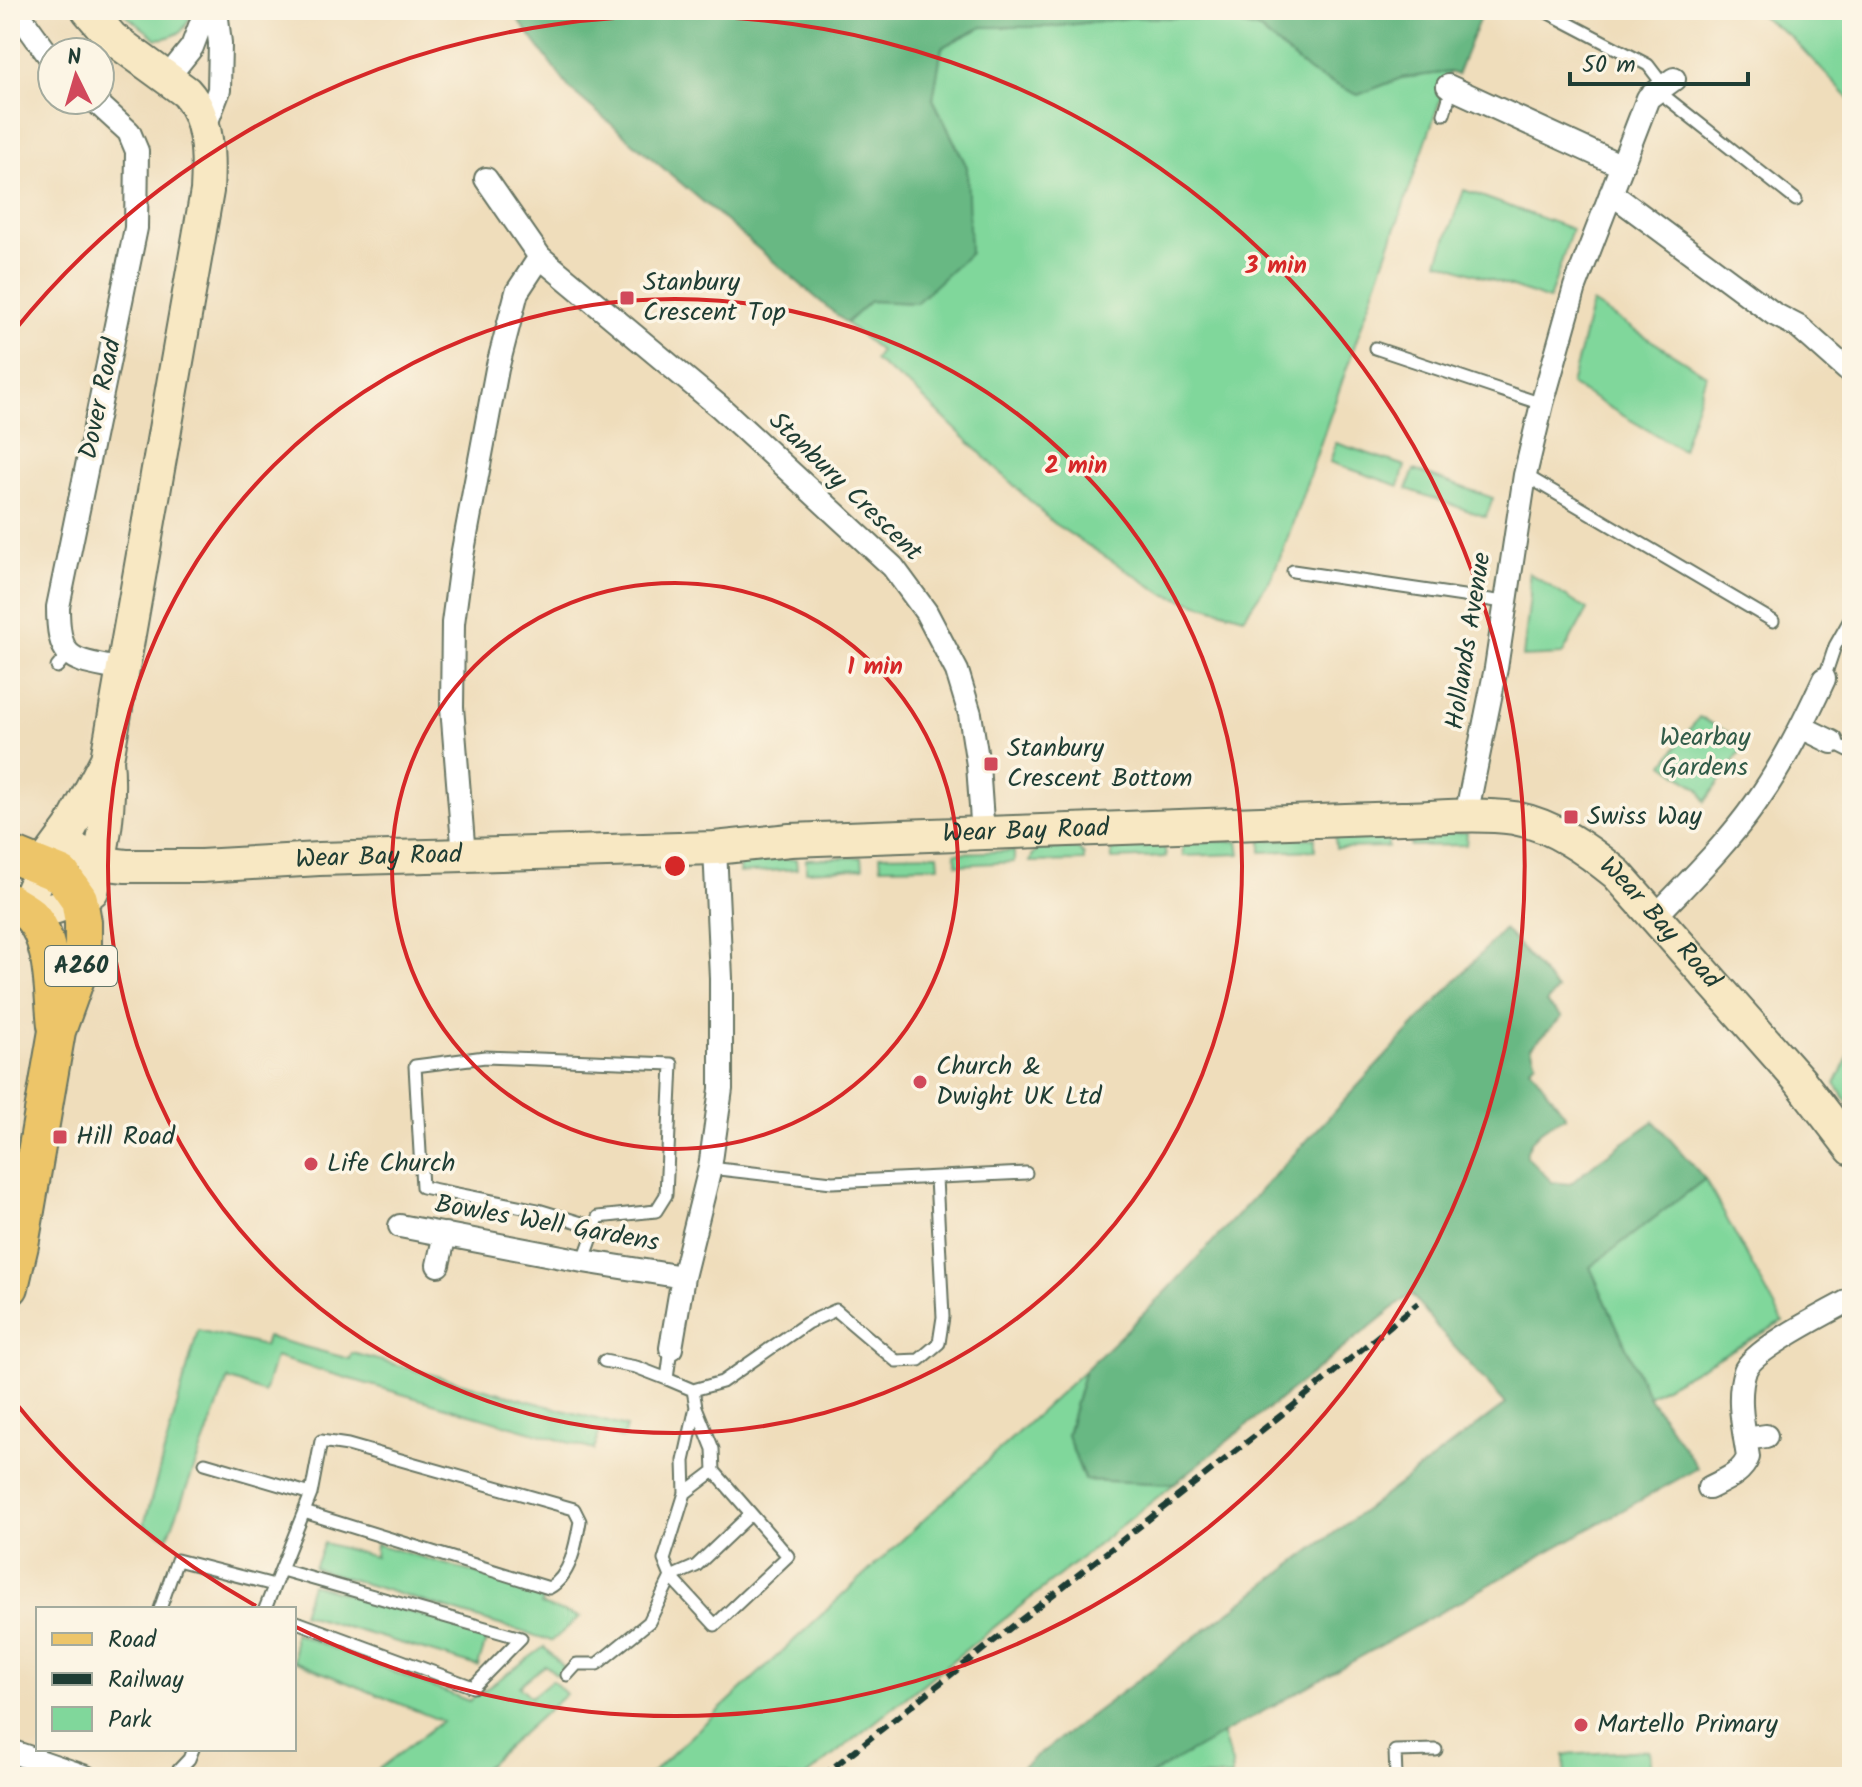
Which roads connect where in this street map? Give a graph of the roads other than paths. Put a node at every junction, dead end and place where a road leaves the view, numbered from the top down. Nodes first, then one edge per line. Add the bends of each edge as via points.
1 (16, 10) edge
2 (88, 10) edge
3 (206, 10) edge
4 (216, 10) edge
5 (1543, 10) edge
6 (36, 38) edge
7 (167, 78) junction
8 (1665, 85) junction
9 (1450, 87) joint
10 (1444, 114) dead end
11 (112, 116) edge
12 (204, 129) junction
13 (1622, 166) junction
14 (486, 179) dead end
15 (1611, 193) junction
16 (1796, 200) dead end
17 (540, 257) junction
18 (1375, 348) dead end
19 (1852, 374) edge
20 (1542, 404) junction
21 (1525, 475) junction
22 (1293, 571) dead end
23 (1504, 602) junction
24 (1852, 616) edge
25 (1773, 621) dead end
26 (122, 670) junction
27 (1824, 679) joint
28 (1801, 727) junction
29 (1842, 747) edge
30 (107, 759) junction
31 (1466, 816) junction
32 (983, 835) junction
33 (715, 848) junction
34 (38, 854) edge
35 (464, 856) junction
36 (100, 862) junction
37 (79, 899) junction
38 (20, 909) edge
39 (1656, 916) junction
40 (57, 1031) junction
41 (1852, 1149) edge
42 (710, 1168) junction
43 (1026, 1173) dead end
44 (936, 1178) junction
45 (400, 1226) dead end
46 (595, 1227) junction
47 (445, 1234) junction
48 (583, 1261) junction
49 (438, 1265) dead end
50 (683, 1277) junction
51 (10, 1287) edge
52 (1852, 1299) edge
53 (671, 1348) joint
54 (604, 1361) dead end
55 (667, 1379) junction
56 (693, 1390) junction
57 (696, 1407) junction
58 (205, 1463) dead end
59 (714, 1471) junction
60 (1709, 1488) dead end
61 (685, 1493) junction
62 (311, 1494) junction
63 (304, 1512) junction
64 (751, 1514) junction
65 (282, 1570) junction
66 (671, 1577) junction
67 (274, 1585) junction
68 (161, 1607) edge
69 (266, 1607) edge
70 (296, 1622) edge
71 (567, 1675) dead end
72 (1436, 1750) dead end
73 (10, 1751) edge
74 (192, 1751) edge
75 (86, 1777) edge
76 (172, 1777) edge
77 (1396, 1777) edge

1 - 6 street
2 - 7 street via 112,38
3 - 7 street via 192,47
4 - 12 street via 219,90
5 - 8 lane via 1648,65
7 - 12 street via 195,102
8 - 13 street, Hollands Avenue via 1648,98
8 - 16 lane
9 - 10 lane
9 - 13 street
11 - 26 street, Dover Road via 129,132 137,151 136,228 58,607 63,660
12 - 26 street via 207,191
13 - 15 street, Hollands Avenue
14 - 17 street, Stanbury Crescent
15 - 19 street via 1799,327
15 - 20 street, Hollands Avenue via 1575,287
17 - 32 street, Stanbury Crescent via 720,407 893,567 926,612 957,671 970,714
17 - 35 street via 517,292 497,369 453,623 452,707
18 - 20 lane
20 - 21 street, Hollands Avenue
21 - 23 street, Hollands Avenue
21 - 25 lane
22 - 23 lane
23 - 31 street, Hollands Avenue
24 - 27 lane
26 - 30 street
27 - 28 street
28 - 29 street
28 - 39 street via 1754,806
30 - 34 street
30 - 36 street via 110,792
31 - 32 street, Wear Bay Road
31 - 39 street, Wear Bay Road via 1516,818 1566,837 1617,874
32 - 33 street, Wear Bay Road via 790,840
33 - 35 street, Wear Bay Road
33 - 42 street, Bowles Well Gardens via 721,1089
34 - 36 street, Wear Bay Road
34 - 37 main road
34 - 38 street via 32,890
35 - 36 street, Wear Bay Road via 201,866
36 - 37 street via 92,891
37 - 38 street
37 - 40 main road, A260 via 83,959
38 - 40 main road, A260 via 51,954
39 - 41 street, Wear Bay Road
40 - 51 main road, A260
42 - 44 lane via 832,1182
42 - 50 street, Bowles Well Gardens
43 - 44 lane
44 - 56 lane via 943,1317 939,1343 919,1360 896,1361 836,1310 807,1323 722,1382
45 - 47 street, Bowles Well Gardens
46 - 46 lane via 598,1217 656,1211 666,1195 672,1064 485,1057 415,1066 422,1187
46 - 48 lane
47 - 48 street, Bowles Well Gardens
47 - 49 street
48 - 50 street, Bowles Well Gardens
50 - 53 street, Bowles Well Gardens
52 - 60 street via 1749,1362 1741,1396 1756,1438 1745,1466
53 - 55 lane
54 - 55 lane
55 - 56 lane
56 - 57 lane
57 - 59 lane via 713,1449
57 - 61 lane via 684,1461
58 - 62 lane
59 - 61 lane
59 - 64 lane
61 - 66 lane via 664,1560
62 - 63 lane
62 - 63 lane via 321,1441 574,1509 580,1521 567,1569 549,1588
63 - 65 lane
64 - 66 lane via 696,1566
64 - 66 lane via 788,1556 715,1625
65 - 67 lane
65 - 70 lane via 521,1638 473,1687
66 - 71 lane via 649,1622 597,1664 577,1664
67 - 68 lane via 177,1560
67 - 69 lane
72 - 77 lane via 1395,1751
73 - 75 street
74 - 76 lane

